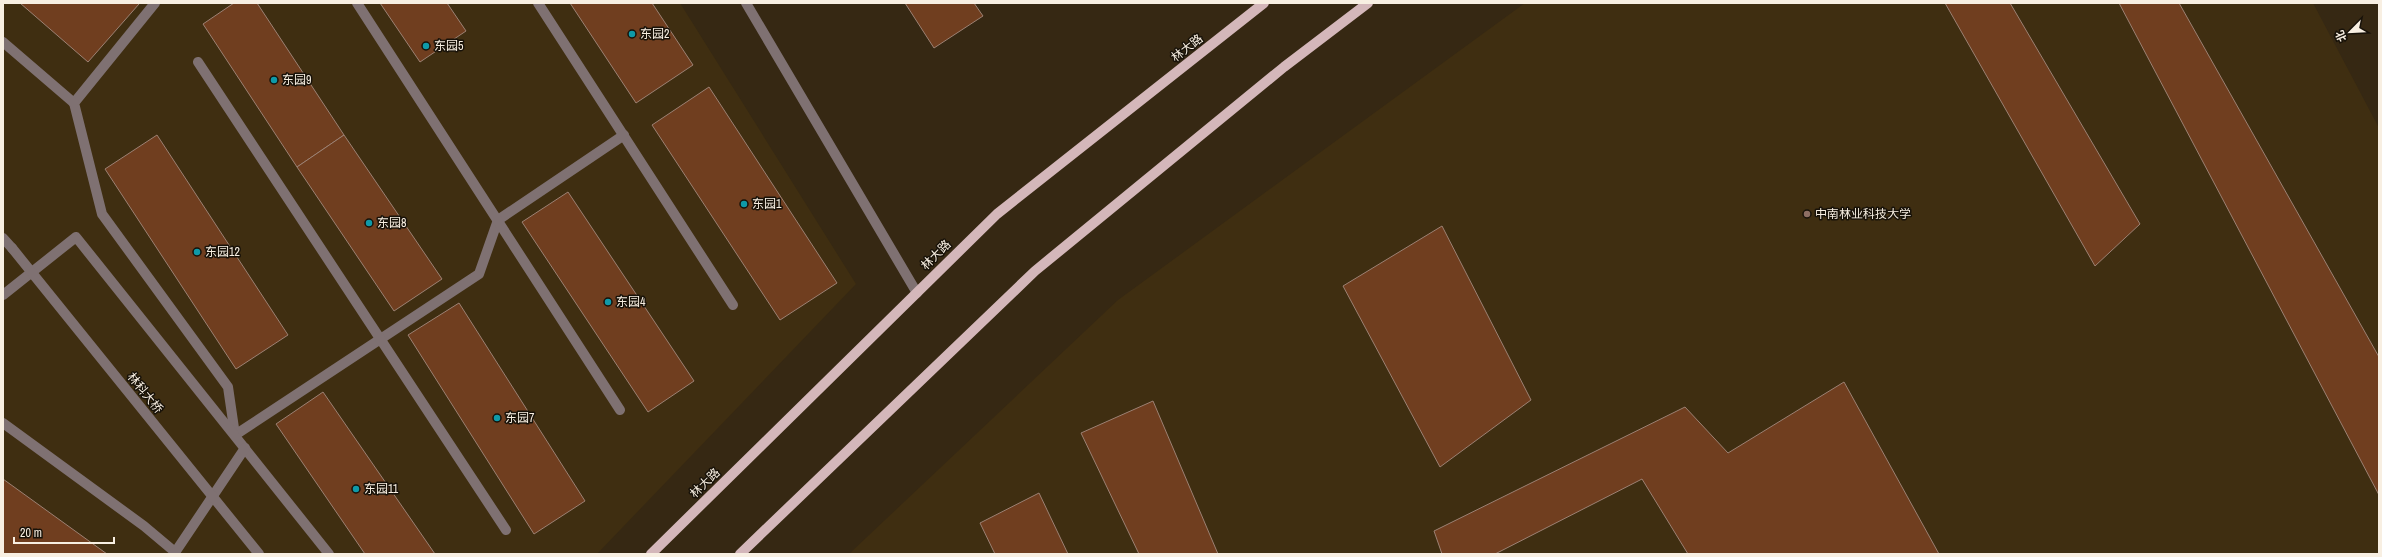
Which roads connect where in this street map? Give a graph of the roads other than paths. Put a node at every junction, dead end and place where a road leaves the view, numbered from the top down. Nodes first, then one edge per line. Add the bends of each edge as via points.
1 (155, 3) edge
2 (357, 3) edge
3 (538, 3) edge
4 (746, 3) edge
5 (1264, 3) edge
6 (1368, 3) edge
7 (3, 42) edge
8 (198, 62) dead end
9 (74, 103) junction
10 (624, 136) junction
11 (498, 220) junction
12 (3, 238) edge
13 (917, 293) junction
14 (3, 295) edge
15 (733, 305) dead end
16 (380, 339) junction
17 (620, 410) dead end
18 (3, 423) edge
19 (235, 435) junction
20 (245, 448) junction
21 (506, 530) dead end
22 (175, 553) edge
23 (259, 554) edge
24 (328, 554) edge
25 (651, 554) edge
26 (740, 554) edge

1 - 9 street
2 - 11 street
3 - 10 street
4 - 13 street
5 - 13 main road, 林大路 via 997,214
6 - 26 main road via 1284,67 1034,271
7 - 9 street
8 - 16 street
9 - 19 street via 102,214 228,387
10 - 11 street
10 - 15 street
11 - 16 street via 479,274
11 - 17 street
12 - 23 street, 林科大桥, bridge
13 - 25 main road, 林大路
14 - 19 street via 76,237
16 - 19 street
16 - 21 street
18 - 22 street via 144,526
19 - 20 street
20 - 22 street
20 - 24 street

